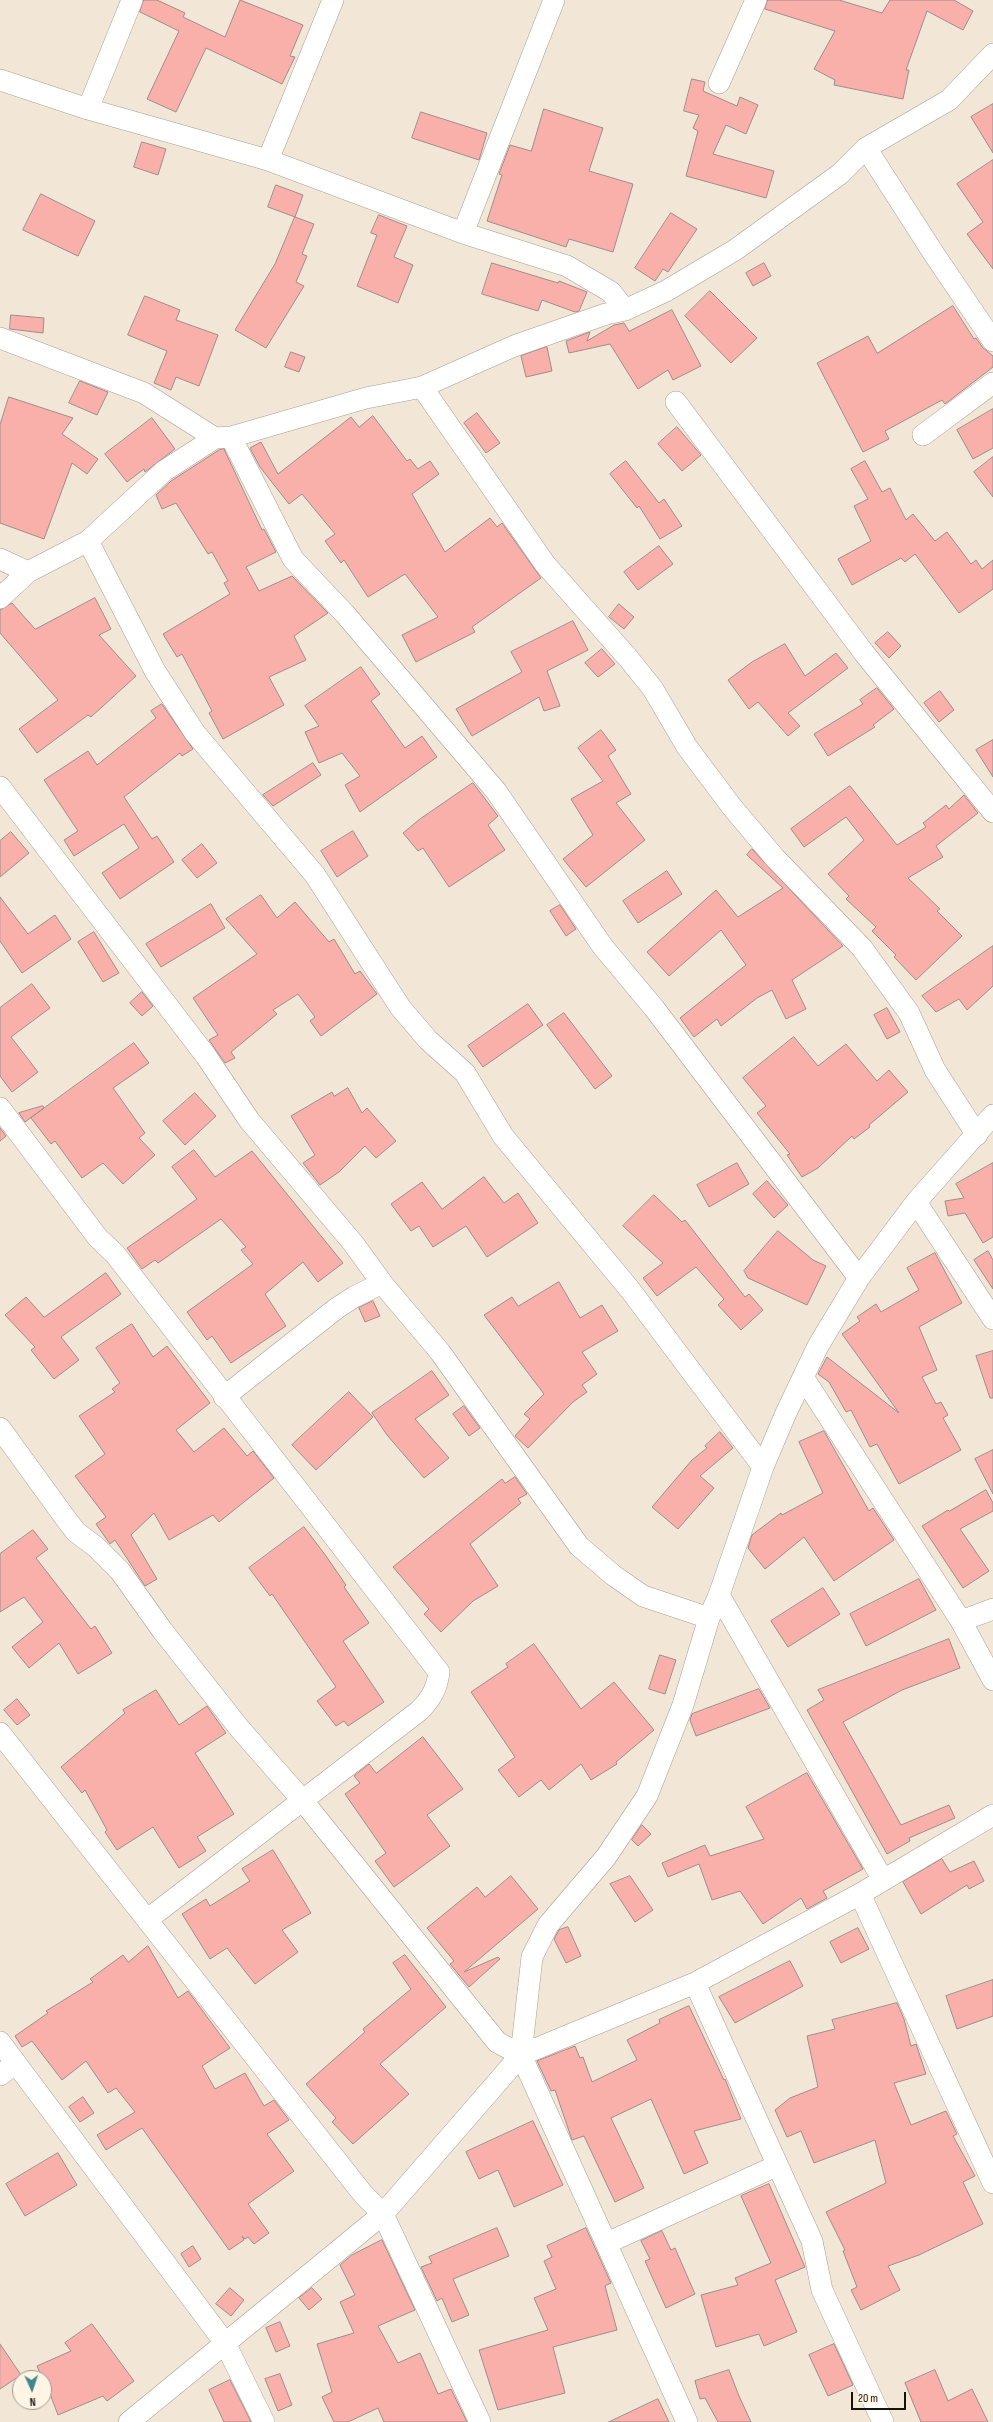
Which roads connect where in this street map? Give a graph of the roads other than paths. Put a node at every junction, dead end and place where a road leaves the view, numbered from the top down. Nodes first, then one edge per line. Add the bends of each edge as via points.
1 (132, 0) edge
2 (333, 0) edge
3 (554, 0) edge
4 (756, 0) edge
5 (993, 54) edge
6 (0, 80) edge
7 (719, 83) dead end
8 (88, 109) junction
9 (866, 148) junction
10 (268, 160) junction
11 (463, 233) junction
12 (625, 310) junction
13 (0, 338) edge
14 (993, 341) edge
15 (993, 383) edge
16 (422, 387) junction
17 (676, 402) dead end
18 (923, 435) dead end
19 (223, 438) junction
20 (88, 541) junction
21 (0, 559) edge
22 (28, 572) junction
23 (0, 598) edge
24 (0, 787) edge
25 (993, 812) edge
26 (0, 1108) edge
27 (993, 1114) edge
28 (976, 1135) junction
29 (916, 1202) junction
30 (859, 1278) junction
31 (382, 1283) junction
32 (993, 1319) edge
33 (803, 1377) junction
34 (224, 1396) junction
35 (0, 1428) edge
36 (763, 1467) junction
37 (719, 1596) junction
38 (993, 1609) edge
39 (709, 1618) junction
40 (961, 1621) junction
41 (993, 1680) edge
42 (0, 1733) edge
43 (303, 1801) junction
44 (993, 1816) edge
45 (883, 1880) junction
46 (860, 1894) junction
47 (148, 1919) junction
48 (695, 1983) junction
49 (0, 2042) edge
50 (521, 2055) junction
51 (8, 2069) edge
52 (776, 2166) junction
53 (993, 2183) edge
54 (383, 2214) junction
55 (607, 2243) junction
56 (225, 2343) junction
57 (129, 2422) edge
58 (264, 2422) edge
59 (480, 2422) edge
60 (687, 2422) edge
61 (883, 2422) edge

1 - 8 street
2 - 10 street
3 - 11 street
4 - 7 street
5 - 9 street via 949,100
6 - 8 street
8 - 10 street
9 - 12 street via 840,174 735,250 666,291
9 - 14 street
10 - 11 street
11 - 12 street via 567,266 611,292
12 - 16 street via 606,314 514,346
13 - 19 street via 144,393
15 - 18 street
16 - 19 street via 366,398
16 - 28 street via 545,564 630,659 653,689 687,747 732,807 776,858 862,948 909,1013 935,1070
17 - 25 street via 864,654
19 - 20 street via 164,471
19 - 30 street via 293,559 345,614 496,791 603,947 654,1008
20 - 22 street
20 - 36 street via 155,671 195,733 315,875 400,1007 428,1040 465,1073 503,1136 631,1291
21 - 22 street
22 - 23 street
24 - 31 street via 206,1056 249,1120 353,1243
26 - 34 street via 98,1238 115,1254
27 - 28 street
28 - 29 street
29 - 30 street
29 - 32 street
30 - 33 street via 818,1346
31 - 34 street via 337,1308
31 - 39 street via 440,1352 580,1546 613,1575 643,1596
33 - 36 street
33 - 40 street
34 - 43 street via 439,1672 431,1699 419,1711
35 - 43 street via 76,1532 96,1547 120,1571 162,1630 240,1729
36 - 37 street
37 - 39 street
37 - 45 street
38 - 40 street
39 - 50 street via 683,1705 647,1796 606,1857 548,1925 532,1957
40 - 41 street
42 - 47 street
43 - 47 street
43 - 50 street via 497,2042
44 - 45 street
45 - 46 street
46 - 48 street
46 - 53 street
47 - 54 street via 363,2194
48 - 50 street
48 - 52 street
49 - 51 street
50 - 54 street
50 - 55 street
51 - 56 street
52 - 55 street
52 - 61 street via 812,2241 822,2290
54 - 56 street
54 - 59 street
55 - 60 street
56 - 57 street
56 - 58 street

